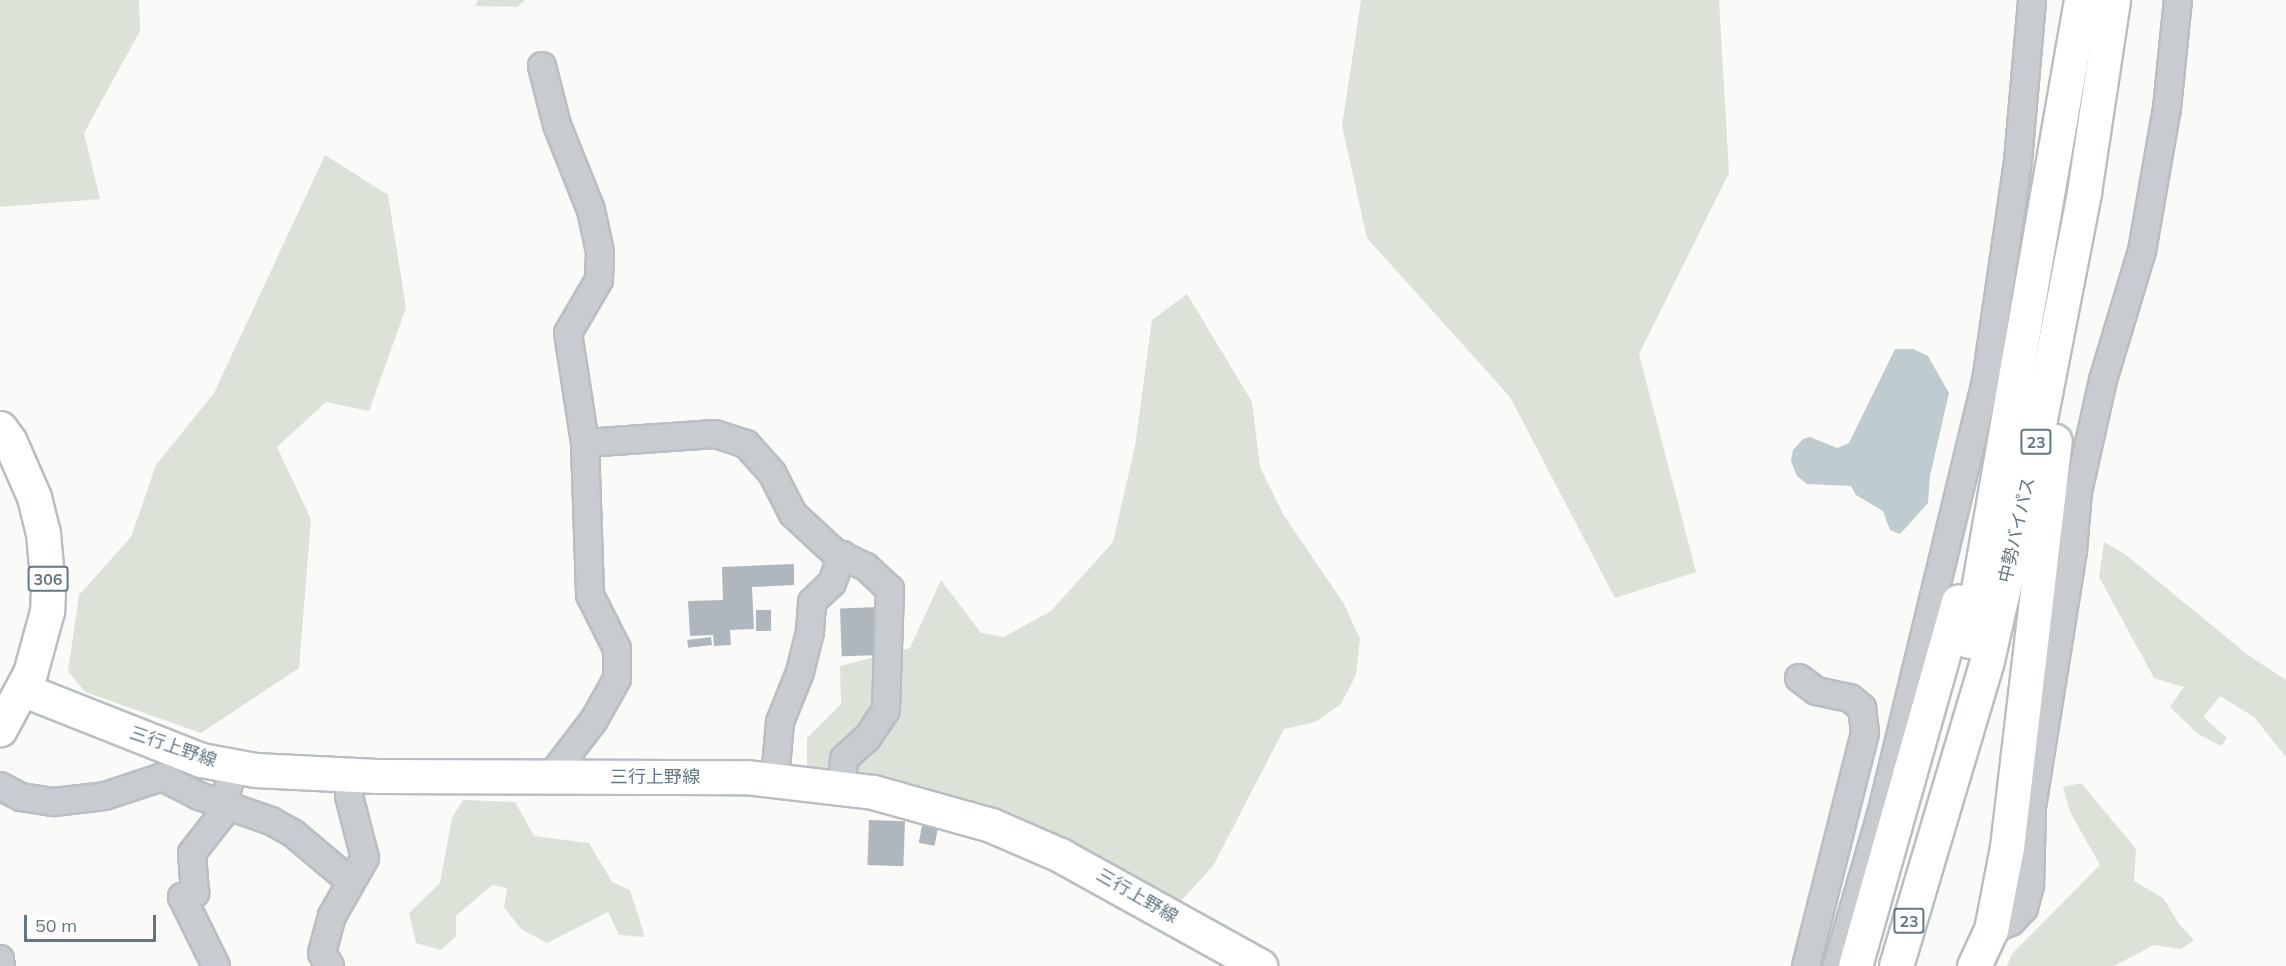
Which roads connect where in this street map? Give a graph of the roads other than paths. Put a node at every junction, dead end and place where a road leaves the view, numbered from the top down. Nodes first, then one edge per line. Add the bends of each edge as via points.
1 (2032, 0) edge
2 (2081, 0) edge
3 (2113, 0) edge
4 (2178, 0) edge
5 (542, 66) dead end
6 (2084, 192) junction
7 (2013, 379) junction
8 (0, 428) edge
9 (585, 443) junction
10 (842, 555) junction
11 (1799, 678) dead end
12 (24, 690) junction
13 (0, 729) edge
14 (233, 767) junction
15 (349, 774) junction
16 (551, 776) junction
17 (775, 779) junction
18 (0, 786) edge
19 (842, 786) junction
20 (225, 807) junction
21 (1923, 875) junction
22 (350, 881) junction
23 (1991, 930) junction
24 (0, 959) edge
25 (1, 966) edge
26 (216, 966) edge
27 (330, 966) edge
28 (1260, 966) edge
29 (1806, 966) edge
30 (1837, 966) edge
31 (1855, 966) edge
32 (1896, 966) edge
33 (1974, 966) edge

1 - 30 street via 2018,162 1986,381 1881,815
2 - 7 main road, 中勢バイパス / 23
3 - 6 main road, 中勢バイパス / 23
4 - 23 street via 2168,108 2142,251 2103,380 2078,492 2073,551 2032,807 2030,885 2024,908 2011,922
5 - 9 street via 557,125 591,210 600,252 599,280 568,333
6 - 21 main road, 中勢バイパス / 23 via 2027,486 1987,660
6 - 23 main road via 2037,615 2007,847
7 - 21 main road, 中勢バイパス / 23 via 1977,600
7 - 31 main road via 1960,594
8 - 12 main road, 306 via 34,497 47,560 47,611
9 - 10 street via 715,434 746,444 772,473 793,514
9 - 16 street via 590,595 617,649 616,679 594,720
10 - 17 street via 832,583 812,602 810,632 800,672 780,722
10 - 19 street via 866,567 890,589 891,632 886,711 867,738 844,759
11 - 29 street via 1816,691 1850,698 1862,708 1865,734
12 - 13 main road, 306
12 - 14 main road, 三行上野線 via 176,751
14 - 15 main road, 三行上野線
14 - 20 street
15 - 16 main road, 三行上野線
15 - 22 street via 349,796 365,858
16 - 17 main road, 三行上野線
17 - 19 main road, 三行上野線
18 - 20 street via 21,797 54,802 105,796 164,769
19 - 28 main road, 三行上野線 via 949,812 1028,840 1087,867
20 - 22 street via 294,834
20 - 26 street via 212,831 192,853 195,893 182,897
21 - 32 main road, 中勢バイパス / 23
22 - 27 street via 332,916 322,953
23 - 33 main road
24 - 25 street

